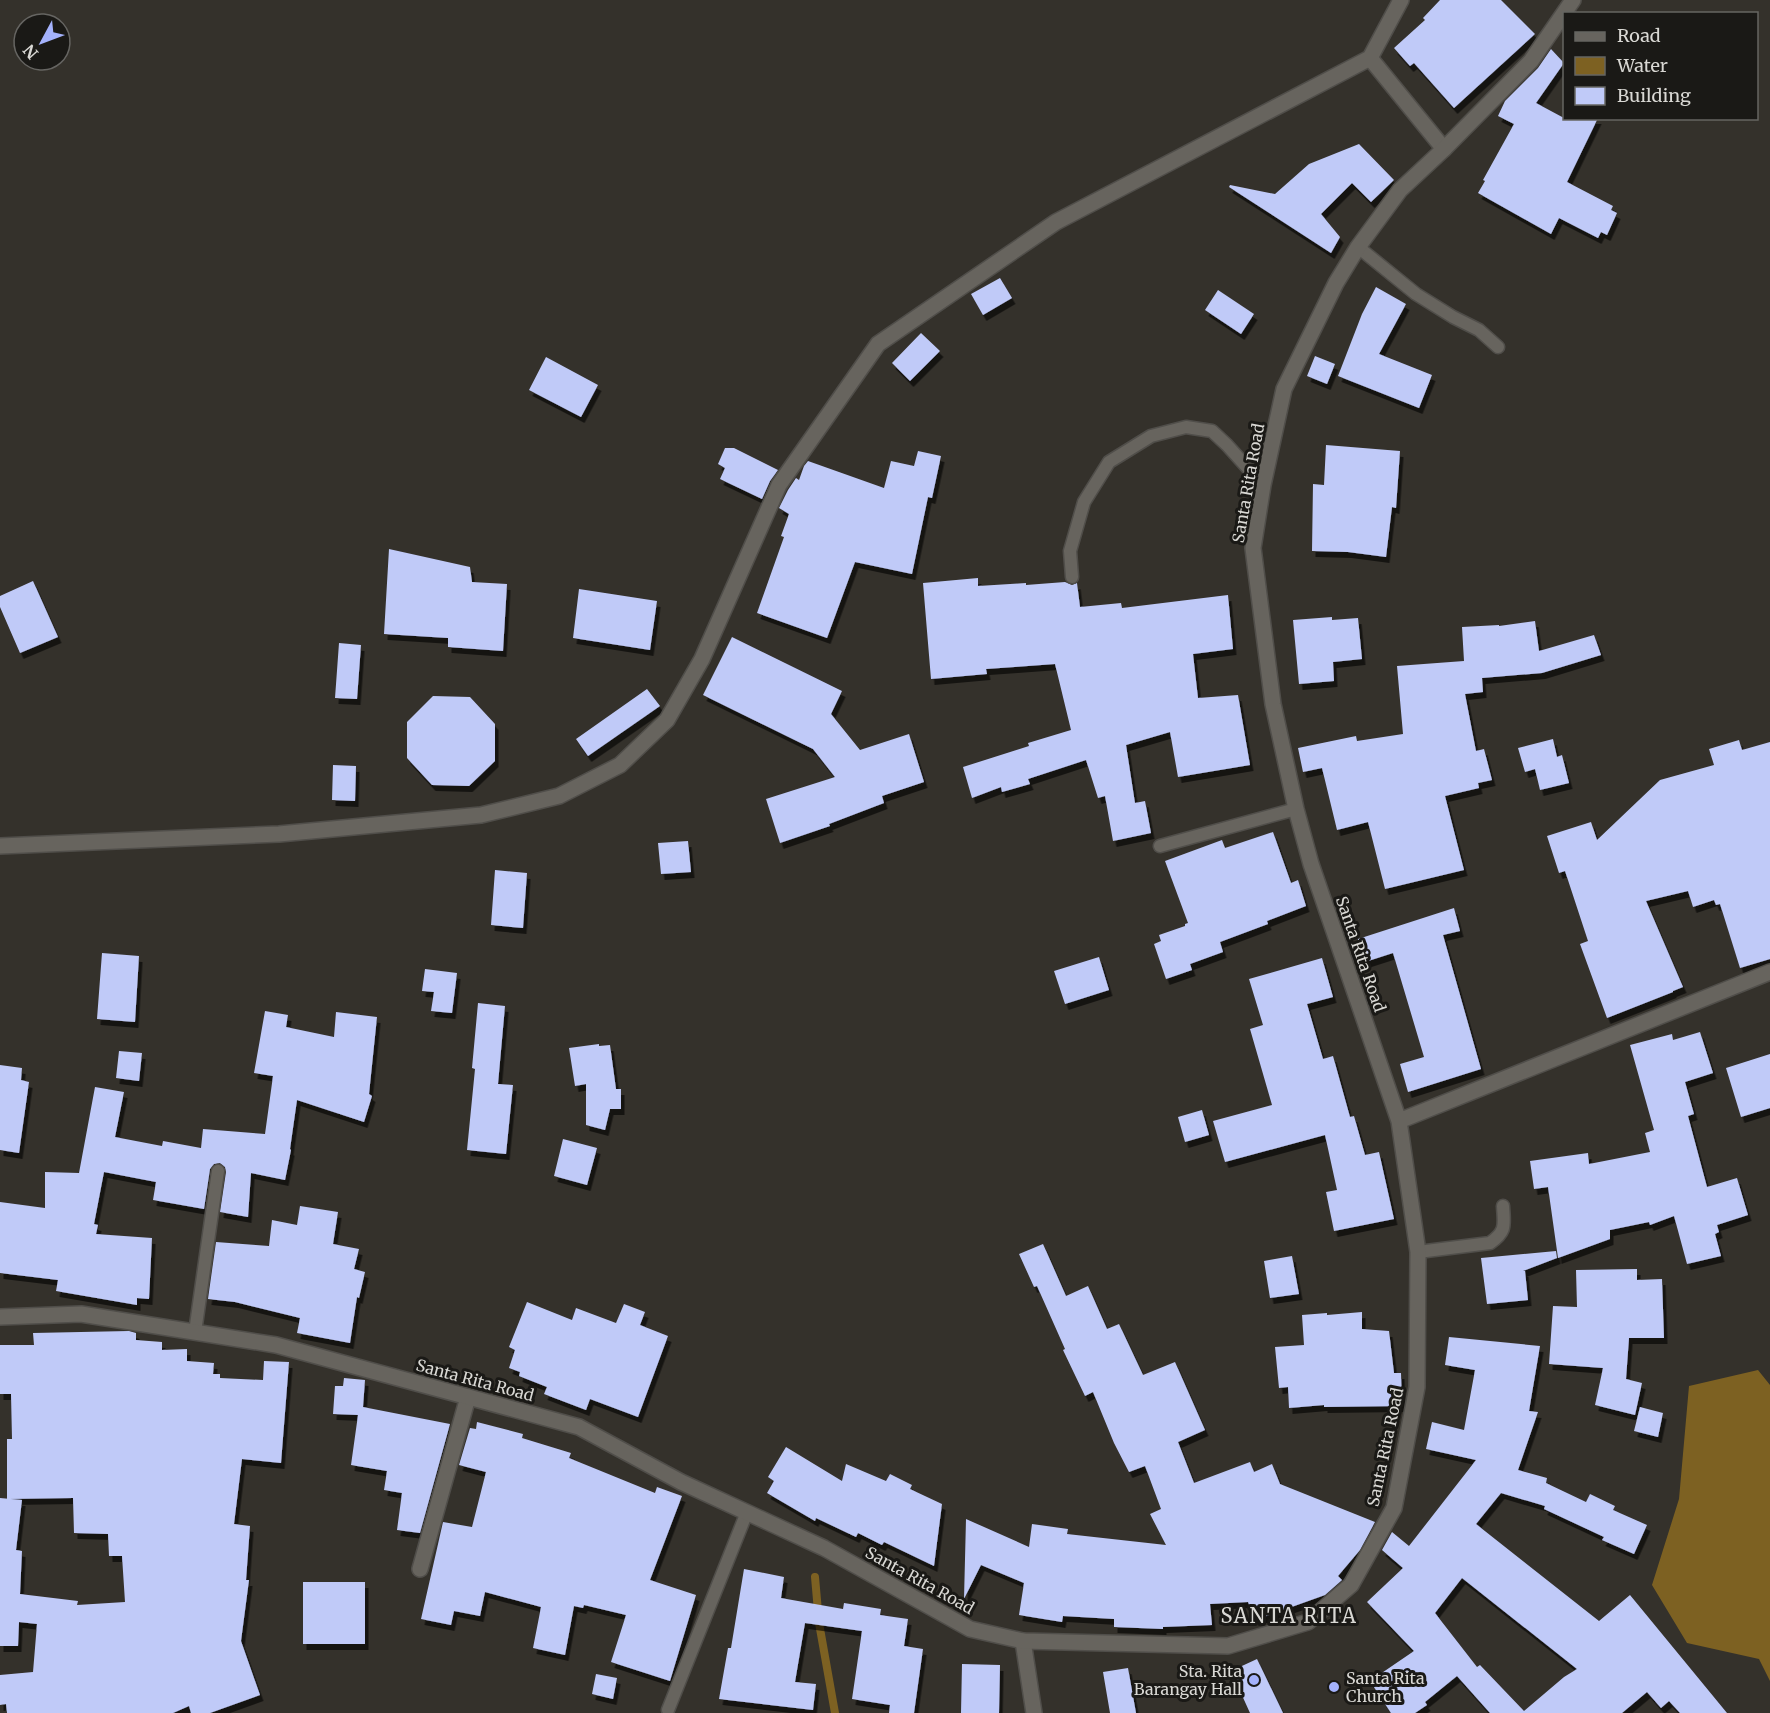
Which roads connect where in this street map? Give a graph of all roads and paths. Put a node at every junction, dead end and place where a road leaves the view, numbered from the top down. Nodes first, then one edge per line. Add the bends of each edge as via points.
1 (1401, 0) edge
2 (1563, 15) edge
3 (1370, 58) junction
4 (1444, 149) junction
5 (1358, 247) junction
6 (1498, 347) dead end
7 (1263, 485) junction
8 (1072, 577) dead end
9 (1296, 809) junction
10 (0, 846) edge
11 (1160, 846) dead end
12 (1770, 972) edge
13 (1399, 1121) junction
14 (218, 1171) dead end
15 (1503, 1206) dead end
16 (1418, 1252) junction
17 (0, 1317) edge
18 (195, 1332) junction
19 (468, 1397) junction
20 (747, 1512) junction
21 (420, 1569) dead end
22 (1023, 1641) junction
23 (668, 1710) dead end
24 (1034, 1713) edge

1 - 3 street
2 - 4 street, Santa Rita Road via 1531,61
3 - 4 street
3 - 10 street via 1056,222 878,344 779,485 702,659 667,720 620,765 559,796 481,814 279,834
4 - 5 street, Santa Rita Road via 1400,190
5 - 6 lane via 1416,294 1479,330
5 - 7 street, Santa Rita Road via 1284,389
7 - 8 lane via 1212,431 1186,427 1151,436 1109,462 1084,502 1070,551
7 - 9 street, Santa Rita Road via 1253,548 1273,704
9 - 11 lane
9 - 13 street, Santa Rita Road
12 - 13 street
13 - 16 street, Santa Rita Road
14 - 18 lane
15 - 16 lane via 1504,1227 1490,1243
16 - 22 street, Santa Rita Road via 1417,1387 1394,1508 1351,1585 1308,1622 1228,1646
17 - 18 street, Santa Rita Road via 81,1314
18 - 19 street, Santa Rita Road via 276,1345
19 - 20 street, Santa Rita Road via 579,1427 681,1482
19 - 21 street
20 - 22 street, Santa Rita Road via 824,1548 970,1629
20 - 23 lane
22 - 24 street

